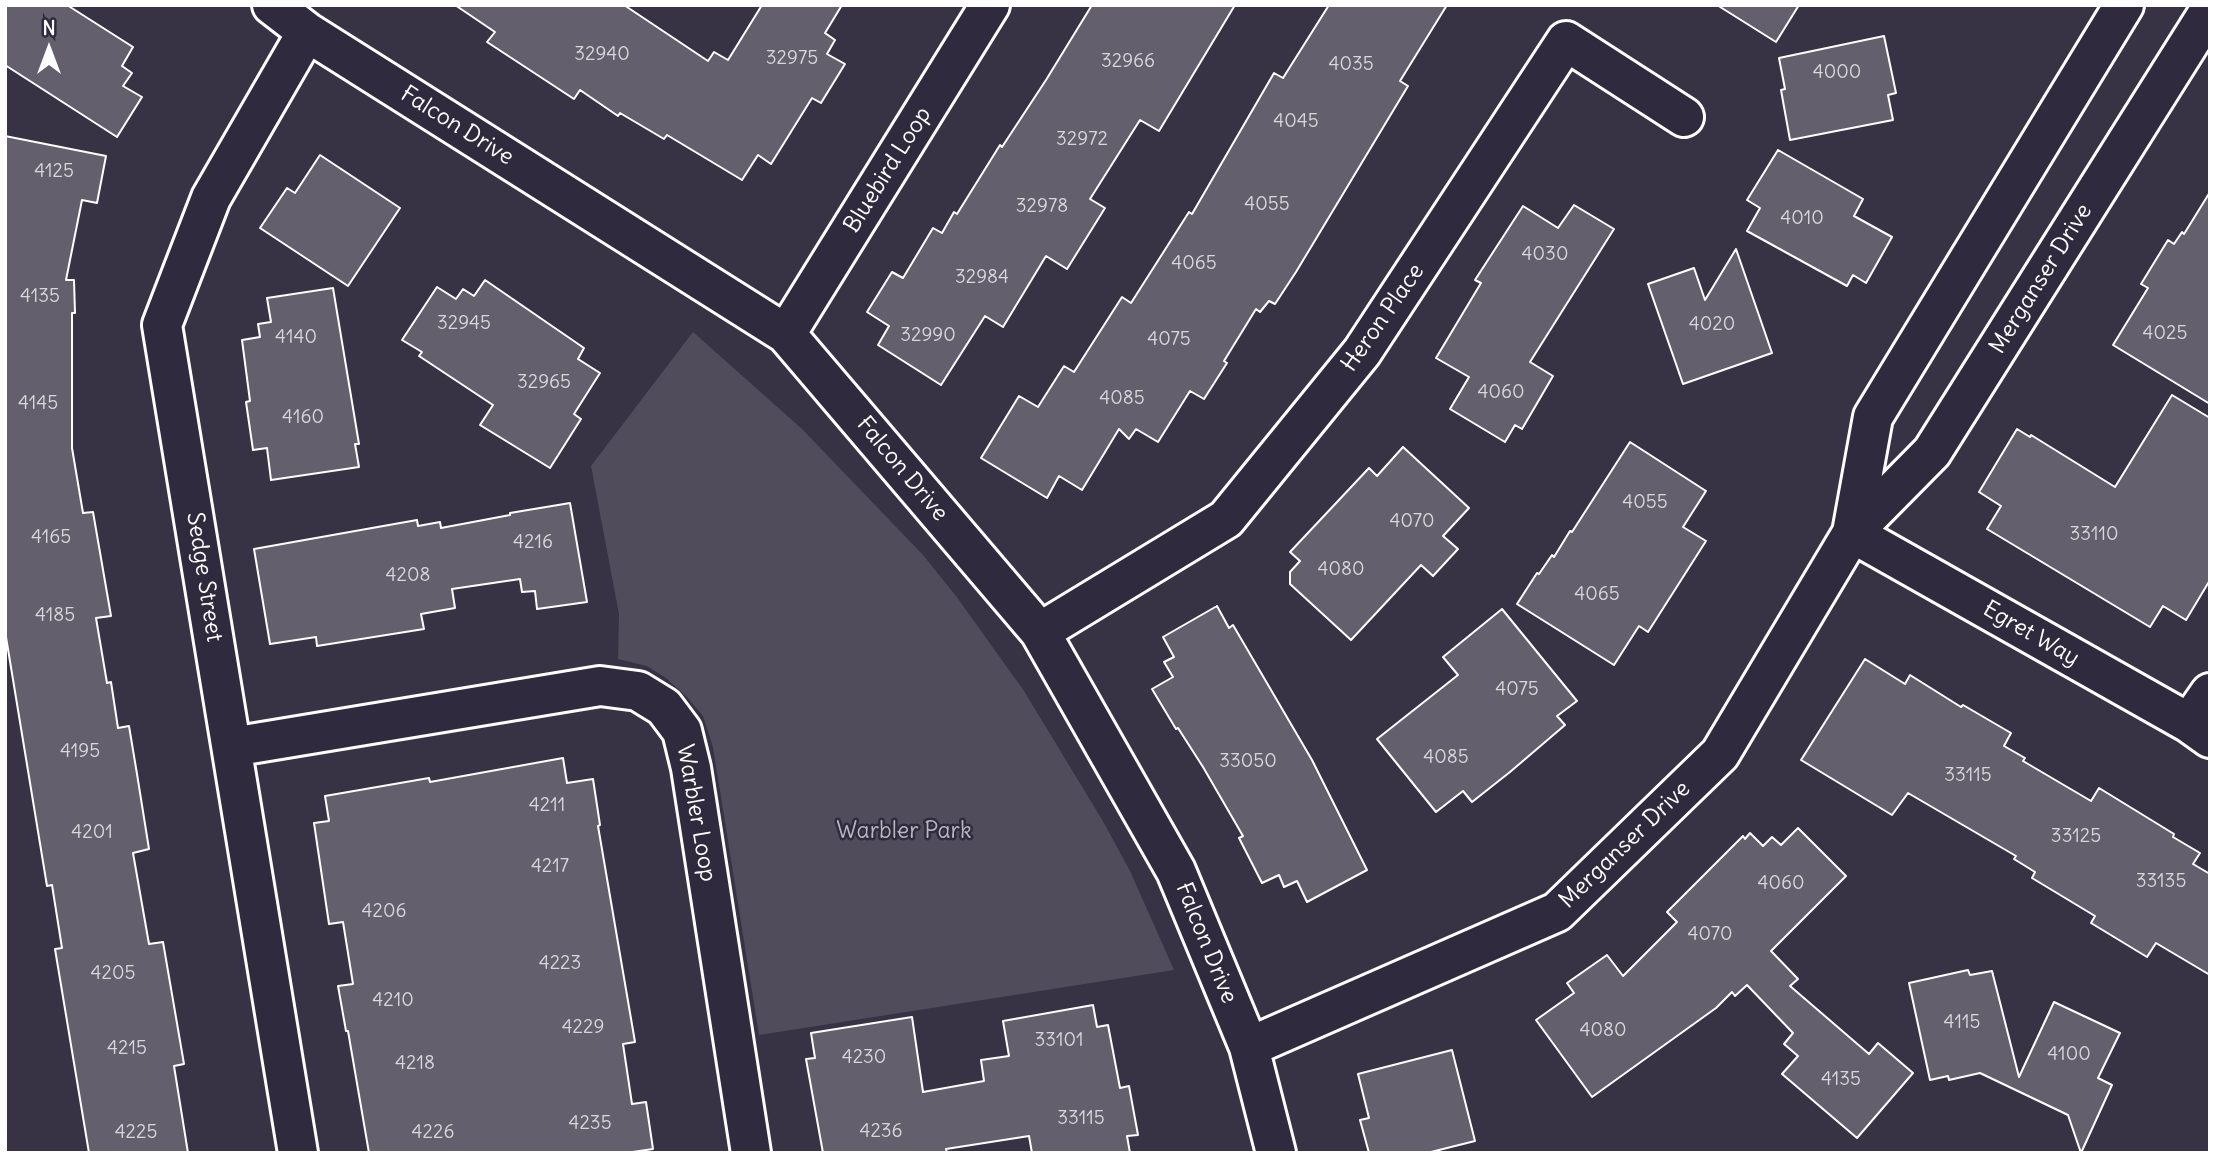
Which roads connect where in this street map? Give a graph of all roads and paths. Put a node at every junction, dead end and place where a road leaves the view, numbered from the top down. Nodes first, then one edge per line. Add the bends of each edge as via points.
1 (272, 5) edge
2 (990, 5) edge
3 (2124, 5) edge
4 (2210, 10) edge
5 (307, 32) junction
6 (1684, 117) dead end
7 (786, 334) junction
8 (1852, 533) junction
9 (1040, 632) junction
10 (2203, 718) edge
11 (232, 747) junction
12 (1249, 1047) junction
13 (298, 1153) edge
14 (751, 1153) edge
15 (1276, 1153) edge

1 - 5 street, Falcon Drive
2 - 7 street, Bluebird Loop
3 - 8 street, Merganser Drive via 1873,417
4 - 8 street, Merganser Drive via 1933,452
5 - 7 street, Falcon Drive
5 - 11 street, Sedge Street via 211,198 162,325
6 - 9 street, Heron Place via 1566,41 1362,352 1226,519
7 - 9 street, Falcon Drive
8 - 10 street, Egret Way
8 - 12 street, Merganser Drive via 1720,754 1557,912
9 - 12 street, Falcon Drive via 1176,871
11 - 13 street, Sedge Street
11 - 14 street, Warbler Loop via 600,686 638,691 664,707 682,731 691,768
12 - 15 street, Falcon Drive

